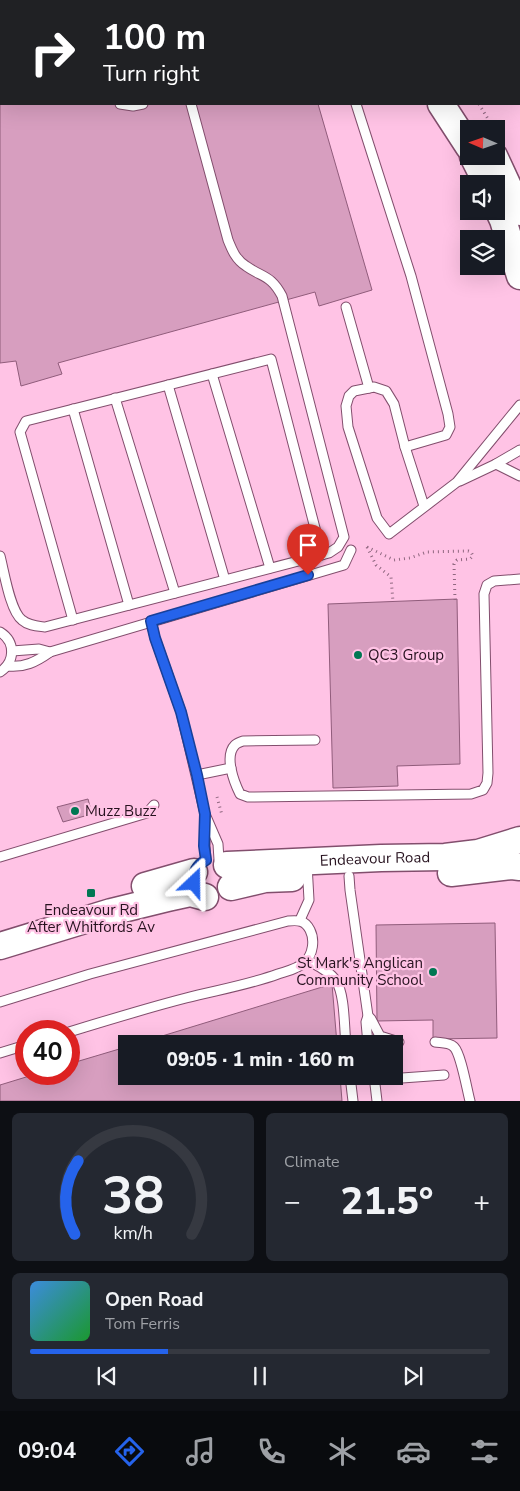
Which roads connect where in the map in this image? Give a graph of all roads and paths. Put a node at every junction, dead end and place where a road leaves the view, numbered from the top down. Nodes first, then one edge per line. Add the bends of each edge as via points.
1 (191, 105) edge
2 (356, 105) edge
3 (442, 105) edge
4 (464, 105) edge
5 (480, 105) edge
6 (473, 120) edge
7 (489, 120) edge
8 (460, 133) edge
9 (498, 165) edge
10 (520, 212) edge
11 (503, 220) edge
12 (520, 276) edge
13 (346, 307) dead end
14 (212, 374) junction
15 (168, 385) junction
16 (369, 388) junction
17 (115, 398) junction
18 (520, 405) edge
19 (73, 409) junction
20 (405, 448) junction
21 (520, 450) edge
22 (496, 464) junction
23 (520, 476) edge
24 (457, 482) junction
25 (424, 506) junction
26 (351, 550) dead end
27 (322, 555) junction
28 (0, 556) edge
29 (270, 568) junction
30 (520, 579) edge
31 (225, 580) junction
32 (175, 593) junction
33 (456, 600) dead end
34 (393, 602) dead end
35 (129, 605) junction
36 (73, 620) junction
37 (151, 621) junction
38 (0, 632) edge
39 (12, 651) junction
40 (50, 652) junction
41 (4, 669) edge
42 (315, 740) dead end
43 (231, 768) junction
44 (197, 775) junction
45 (154, 805) dead end
46 (205, 814) junction
47 (520, 840) edge
48 (0, 857) edge
49 (520, 867) edge
50 (216, 869) junction
51 (308, 869) junction
52 (349, 876) junction
53 (300, 920) junction
54 (0, 928) edge
55 (0, 946) edge
56 (307, 960) junction
57 (0, 1002) edge
58 (368, 1016) junction
59 (80, 1029) edge
60 (345, 1035) edge
61 (367, 1035) edge
62 (380, 1035) edge
63 (435, 1042) dead end
64 (15, 1047) edge
65 (0, 1052) edge
66 (444, 1075) dead end
67 (403, 1077) edge
68 (351, 1085) edge
69 (375, 1085) edge
70 (353, 1101) edge
71 (377, 1101) edge
72 (470, 1101) edge

1 - 27 lane via 234,254 244,266 276,283 282,296 344,537 338,547
2 - 20 lane via 411,276 450,427 446,435
3 - 8 street
4 - 6 street
5 - 7 path
9 - 10 street
11 - 12 street
13 - 16 lane
14 - 15 lane
14 - 27 lane via 271,359
14 - 29 lane
15 - 17 lane
15 - 31 lane
16 - 20 lane via 386,391 394,404
16 - 25 lane via 354,392 346,406 348,427 377,518 389,534
17 - 19 lane
17 - 32 lane
18 - 24 lane
19 - 35 lane
19 - 36 lane via 26,421 20,432
20 - 25 lane
21 - 22 lane
22 - 23 lane
22 - 24 lane
24 - 25 lane
26 - 37 lane via 344,565
27 - 29 lane
28 - 36 lane via 14,608 21,620 45,627
29 - 31 lane
30 - 43 lane via 494,581 487,585 484,594 488,773 483,790 471,794 248,797 240,794
31 - 32 lane
32 - 35 lane
33 - 34 path via 454,564 457,560 470,559 472,552 428,552 394,560 367,547 376,566 391,577
35 - 36 lane
37 - 40 lane
37 - 44 lane via 181,712
38 - 39 lane via 8,639
39 - 40 lane via 39,649
39 - 41 lane
40 - 41 lane via 38,661
42 - 43 lane via 243,741 235,745
43 - 44 lane
44 - 46 lane
45 - 48 lane via 147,814
46 - 50 lane via 218,844
46 - 50 lane via 204,846
47 - 51 street, Endeavour Road via 478,853
49 - 52 street, Endeavour Road
50 - 51 street, Endeavour Road
50 - 54 street, Endeavour Road
50 - 55 street via 226,894 220,898 190,893 111,912
51 - 52 street, Endeavour Road
51 - 53 lane via 309,900
52 - 58 lane
53 - 56 lane via 307,925 313,941
53 - 57 lane via 244,931
56 - 59 lane via 296,968 252,983
56 - 60 lane via 324,969 336,981
58 - 61 lane
58 - 62 lane
63 - 72 lane via 454,1047
64 - 65 lane
66 - 67 lane
68 - 70 lane
69 - 71 lane

